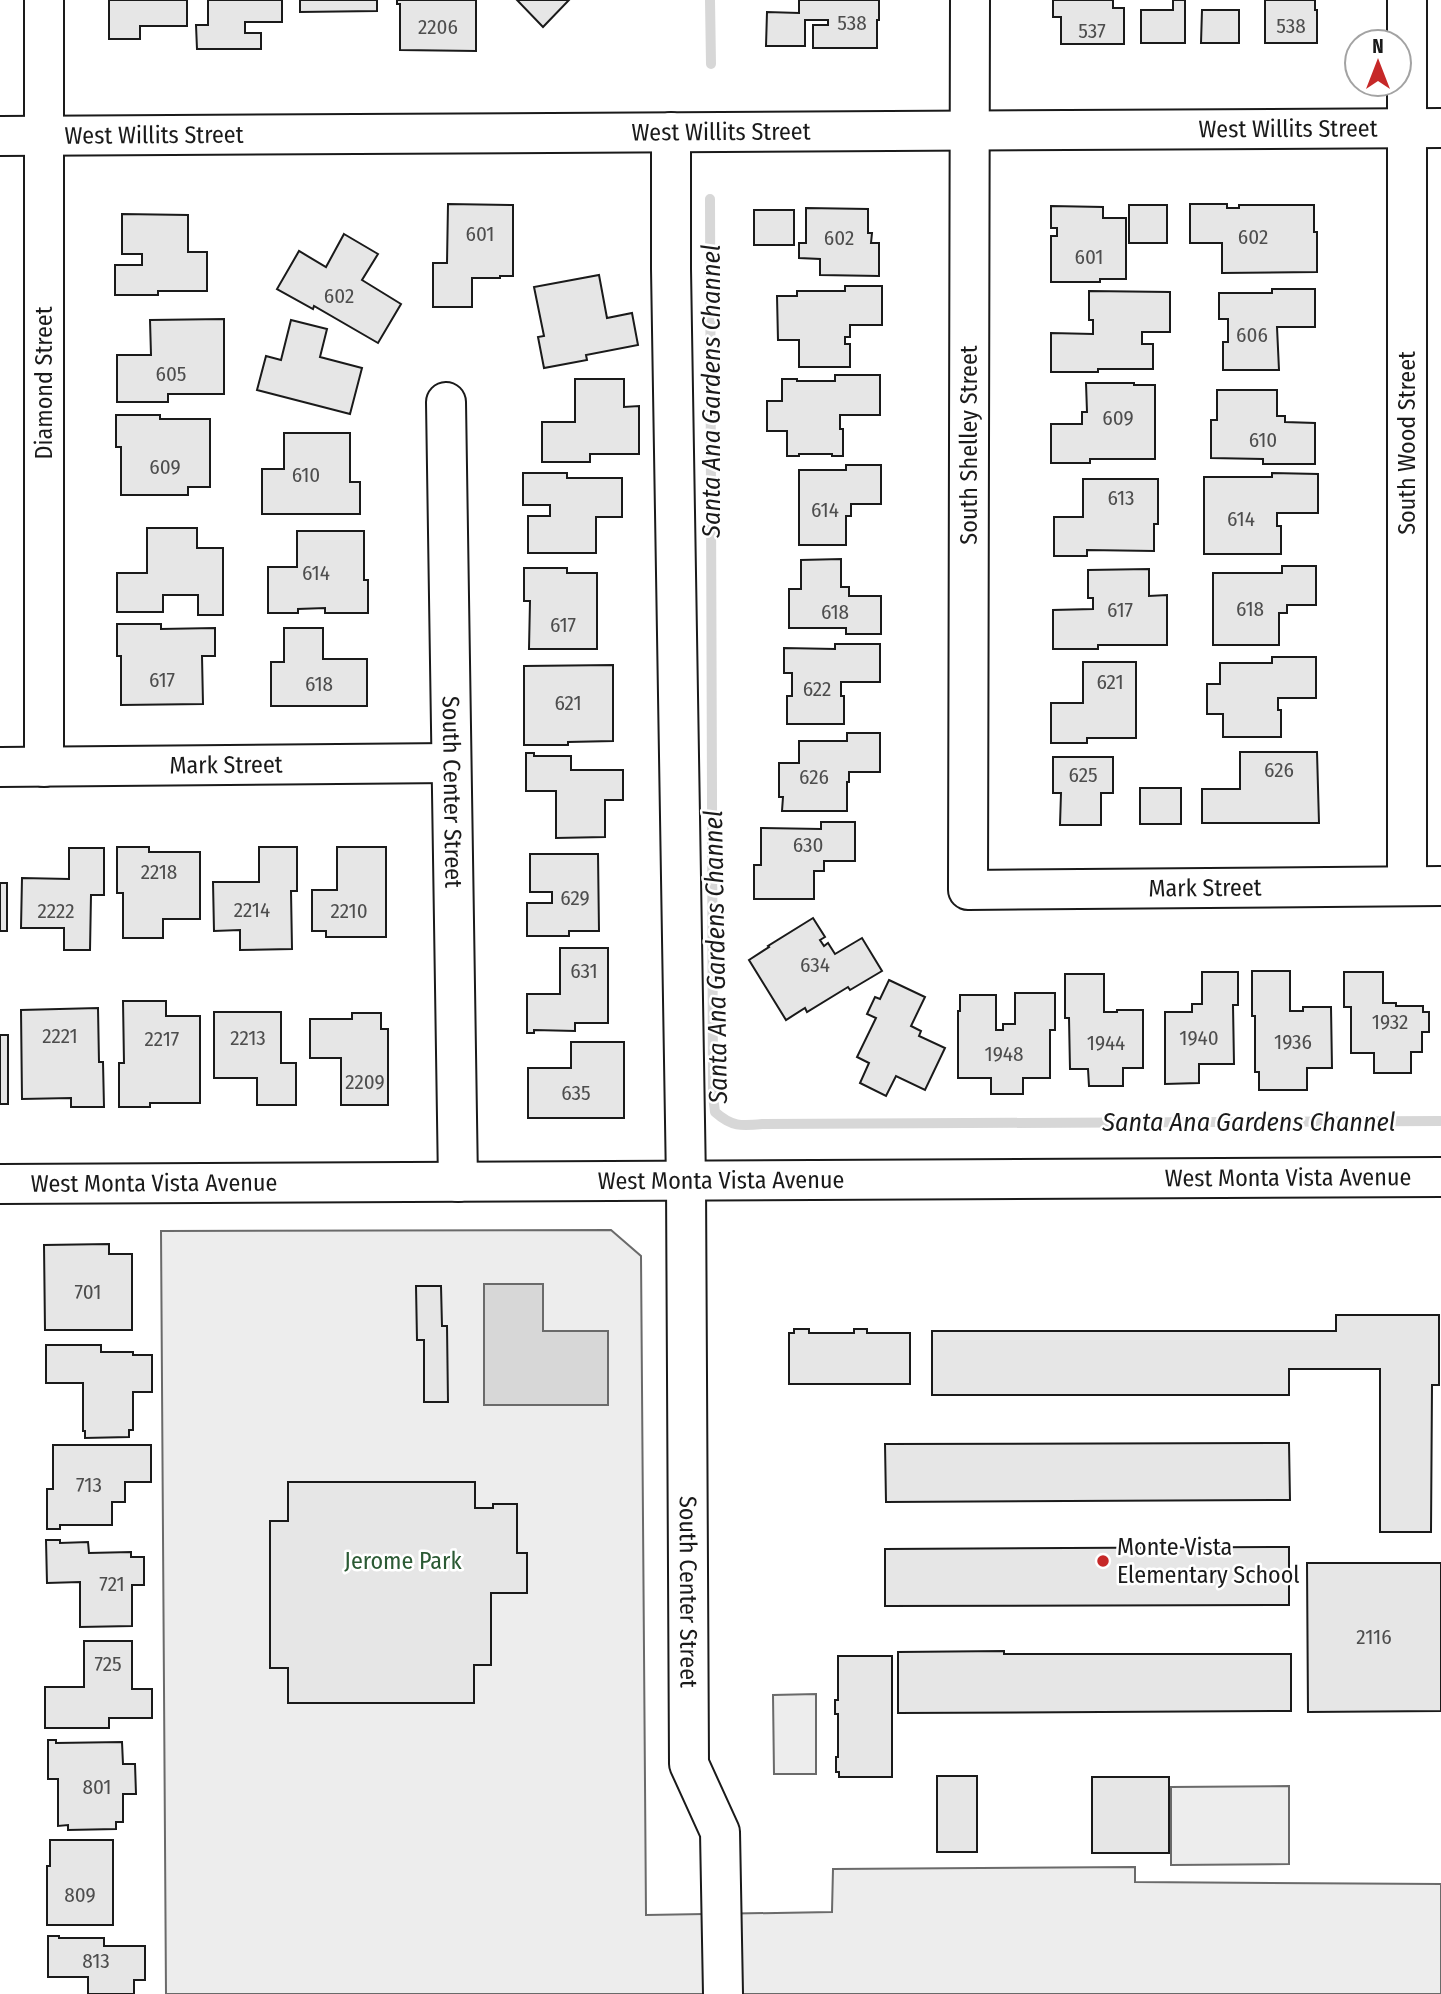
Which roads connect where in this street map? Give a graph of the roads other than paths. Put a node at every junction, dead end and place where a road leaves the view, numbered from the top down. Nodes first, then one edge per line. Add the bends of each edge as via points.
1 (44, 0) edge
2 (970, 0) edge
3 (1407, 0) edge
4 (1424, 128) edge
5 (970, 131) junction
6 (671, 132) junction
7 (0, 136) edge
8 (44, 136) junction
9 (446, 402) dead end
10 (452, 763) junction
11 (0, 767) edge
12 (44, 767) junction
13 (1424, 886) edge
14 (968, 890) joint
15 (1441, 1177) edge
16 (458, 1182) junction
17 (686, 1182) junction
18 (0, 1184) edge
19 (723, 1994) edge

1 - 8 street, Diamond Street
2 - 5 street, South Shelley Street
3 - 4 street, South Wood Street
4 - 5 street, West Willits Street
4 - 13 street, South Wood Street
5 - 6 street, West Willits Street
5 - 14 street, South Shelley Street
6 - 8 street, West Willits Street
6 - 17 street, South Center Street
7 - 8 street, West Willits Street
8 - 12 street, Diamond Street
9 - 10 street, South Center Street
10 - 12 street, Mark Street
10 - 16 street, South Center Street
11 - 12 street, Mark Street
13 - 14 street, Mark Street
15 - 17 street, West Monta Vista Avenue
16 - 17 street, West Monta Vista Avenue
16 - 18 street, West Monta Vista Avenue
17 - 19 street, South Center Street via 689,1764 720,1832

